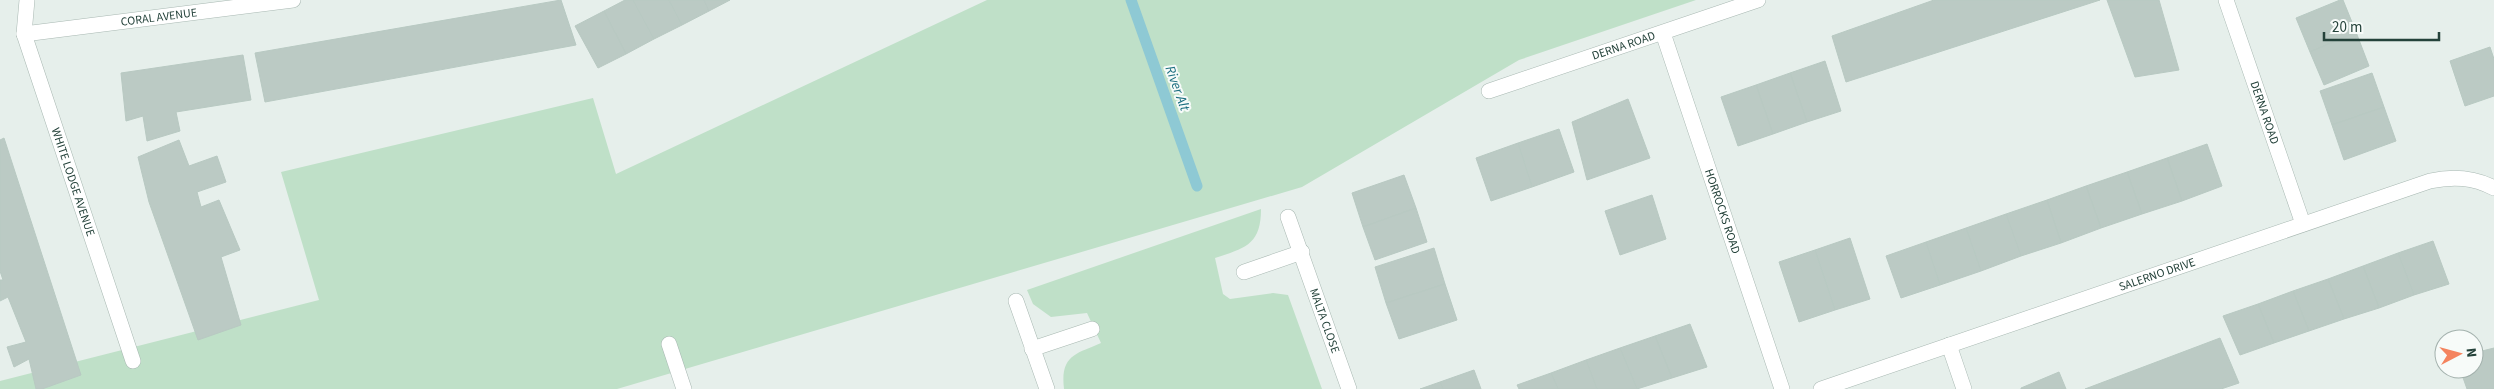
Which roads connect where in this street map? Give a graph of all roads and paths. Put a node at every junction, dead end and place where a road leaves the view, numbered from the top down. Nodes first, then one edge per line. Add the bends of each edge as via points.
1 (27, 0) edge
2 (293, 0) edge
3 (1758, 0) edge
4 (2226, 0) edge
5 (1663, 33) junction
6 (24, 34) junction
7 (1489, 91) dead end
8 (2494, 188) edge
9 (1288, 217) dead end
10 (2304, 224) junction
11 (1302, 252) junction
12 (1244, 272) dead end
13 (1016, 301) dead end
14 (1092, 329) dead end
15 (669, 344) dead end
16 (1949, 345) junction
17 (1032, 349) junction
18 (134, 361) dead end
19 (679, 388) edge
20 (1047, 389) edge
21 (1349, 389) edge
22 (1782, 389) edge
23 (1820, 389) edge
24 (1964, 389) edge

1 - 6 street, WHITE LODGE AVENUE
2 - 6 street, CORAL AVENUE
3 - 5 street, DERNA ROAD
4 - 10 street, DERNA ROAD
5 - 7 street, DERNA ROAD
5 - 22 street, HORROCKS ROAD
6 - 18 street, WHITE LODGE AVENUE
8 - 10 street, SALERNO DRIVE via 2472,179 2444,178
9 - 11 street, MALTA CLOSE
10 - 16 street, SALERNO DRIVE
11 - 12 street
11 - 21 street, MALTA CLOSE
13 - 17 street
14 - 17 street
15 - 19 street
16 - 23 street, SALERNO DRIVE
16 - 24 street
17 - 20 street

